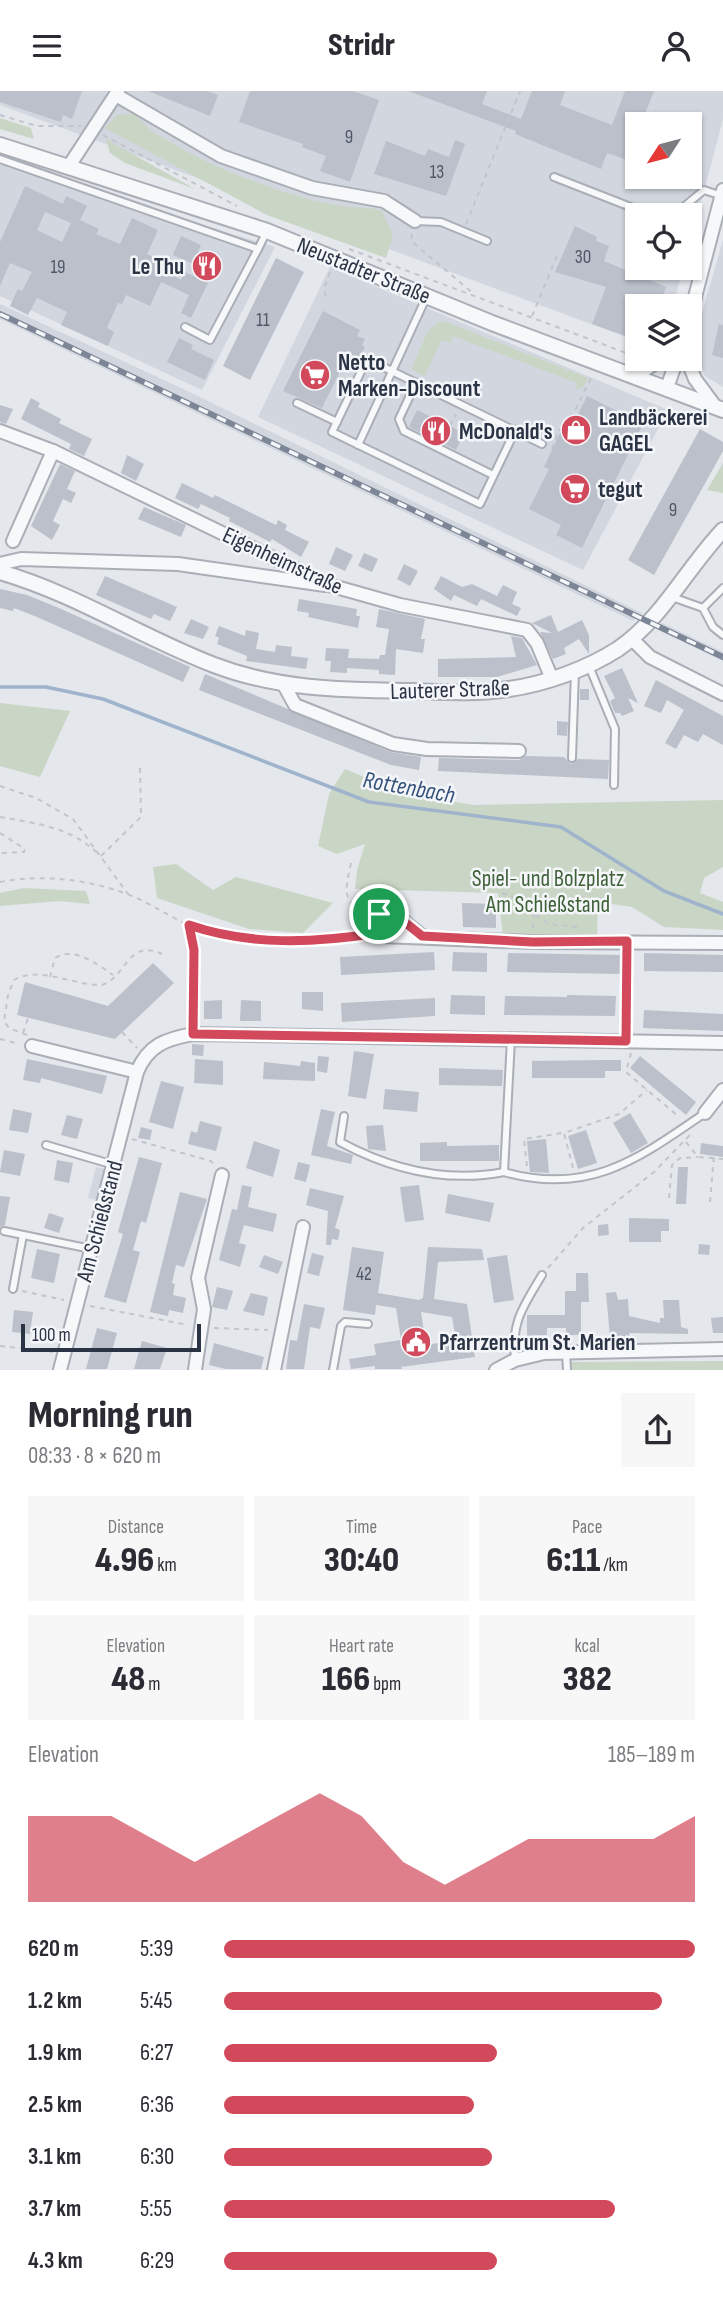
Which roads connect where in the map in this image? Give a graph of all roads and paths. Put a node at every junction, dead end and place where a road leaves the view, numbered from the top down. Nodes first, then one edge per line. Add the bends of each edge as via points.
1 (520, 91) edge
2 (117, 93) edge
3 (0, 115) edge
4 (65, 128) dead end
5 (110, 138) dead end
6 (0, 145) edge
7 (0, 159) edge
8 (69, 166) junction
9 (554, 177) dead end
10 (722, 193) edge
11 (688, 203) edge
12 (625, 205) edge
13 (245, 210) dead end
14 (415, 221) junction
15 (267, 231) junction
16 (464, 232) junction
17 (487, 241) dead end
18 (258, 249) junction
19 (337, 252) junction
20 (558, 253) dead end
21 (696, 294) edge
22 (326, 296) dead end
23 (427, 296) junction
24 (477, 296) junction
25 (531, 317) junction
26 (185, 327) dead end
27 (625, 352) edge
28 (599, 363) junction
29 (643, 371) edge
30 (673, 371) edge
31 (692, 371) edge
32 (392, 372) junction
33 (635, 376) junction
34 (416, 383) junction
35 (667, 388) junction
36 (297, 403) dead end
37 (461, 405) junction
38 (719, 408) edge
39 (337, 422) junction
40 (450, 426) dead end
41 (0, 431) edge
42 (515, 431) junction
43 (542, 444) dead end
44 (358, 445) junction
45 (552, 449) dead end
46 (53, 451) junction
47 (494, 475) junction
48 (723, 530) edge
49 (13, 541) dead end
50 (0, 564) edge
51 (0, 572) edge
52 (328, 585) junction
53 (723, 588) edge
54 (671, 597) junction
55 (703, 608) junction
56 (723, 635) edge
57 (631, 638) junction
58 (581, 667) junction
59 (552, 679) junction
60 (284, 685) junction
61 (723, 694) edge
62 (519, 751) dead end
63 (572, 758) dead end
64 (140, 764) dead end
65 (614, 785) dead end
66 (0, 786) edge
67 (0, 817) edge
68 (0, 832) edge
69 (0, 853) edge
70 (101, 857) junction
71 (351, 863) dead end
72 (0, 882) edge
73 (502, 893) dead end
74 (128, 894) junction
75 (534, 911) junction
76 (379, 914) junction
77 (189, 925) junction
78 (559, 926) junction
79 (533, 929) dead end
80 (559, 931) dead end
81 (378, 933) junction
82 (422, 936) junction
83 (627, 941) junction
84 (594, 942) junction
85 (723, 943) edge
86 (162, 954) dead end
87 (114, 976) junction
88 (50, 977) junction
89 (28, 1018) dead end
90 (122, 1032) dead end
91 (23, 1034) junction
92 (193, 1034) junction
93 (0, 1039) edge
94 (511, 1039) junction
95 (631, 1041) junction
96 (33, 1042) junction
97 (723, 1043) edge
98 (145, 1056) junction
99 (137, 1072) junction
100 (647, 1090) junction
101 (723, 1090) edge
102 (705, 1113) junction
103 (344, 1116) dead end
104 (688, 1125) junction
105 (562, 1133) dead end
106 (121, 1136) junction
107 (687, 1142) junction
108 (46, 1145) dead end
109 (698, 1157) junction
110 (714, 1157) junction
111 (723, 1159) edge
112 (114, 1165) junction
113 (504, 1173) junction
114 (222, 1175) joint
115 (530, 1179) junction
116 (576, 1179) junction
117 (669, 1198) dead end
118 (710, 1202) dead end
119 (303, 1227) dead end
120 (4, 1231) dead end
121 (23, 1235) junction
122 (91, 1249) junction
123 (542, 1275) joint
124 (13, 1289) joint
125 (77, 1303) junction
126 (368, 1324) dead end
127 (203, 1327) junction
128 (283, 1330) junction
129 (0, 1346) edge
130 (723, 1349) edge
131 (566, 1352) junction
132 (64, 1353) junction
133 (515, 1360) junction
134 (60, 1370) edge
135 (195, 1370) edge
136 (274, 1370) edge
137 (332, 1370) edge
138 (496, 1370) edge
139 (567, 1370) edge

1 - 16 path
2 - 8 street
2 - 14 street via 221,156 312,188 384,201
3 - 4 path via 37,126
5 - 13 path
6 - 8 street, Neustadter Straße
7 - 18 lane
8 - 15 street, Neustadter Straße
9 - 12 lane
10 - 11 lane via 704,190
10 - 21 street
14 - 16 lane via 441,222
14 - 24 path via 411,241
15 - 18 lane
15 - 19 street, Neustadter Straße
16 - 17 lane
18 - 26 lane via 210,340
19 - 22 path via 324,289
19 - 23 street, Neustadter Straße
19 - 24 path
20 - 25 path
23 - 28 street, Neustadter Straße
23 - 32 lane
24 - 25 path
25 - 27 path
28 - 33 street, Neustadter Straße
28 - 45 path
29 - 33 street
30 - 35 street
31 - 38 street
32 - 34 lane
32 - 39 lane via 367,359
32 - 44 lane
33 - 35 street, Neustadter Straße
34 - 37 lane
34 - 47 lane via 399,419 404,431
35 - 38 street, Neustadter Straße
36 - 39 lane
37 - 40 path
37 - 42 lane
39 - 44 lane via 332,432
41 - 46 street, Eigenheimstraße
42 - 43 lane
42 - 47 lane
44 - 47 lane via 480,503
46 - 49 street
46 - 52 street, Eigenheimstraße
48 - 54 street, Lauterer Straße
50 - 52 street via 21,559 178,563
51 - 60 street, Lauterer Straße via 78,600 214,665
52 - 59 street, Eigenheimstraße via 400,605 527,630
53 - 55 lane
54 - 55 lane
54 - 57 street, Lauterer Straße
55 - 56 lane
57 - 58 street, Lauterer Straße
57 - 61 street via 650,657
58 - 59 street, Lauterer Straße
58 - 63 lane
58 - 65 lane via 615,729
59 - 60 street, Lauterer Straße via 510,689 462,691
60 - 62 street via 295,705 393,744
64 - 70 path via 141,817
66 - 70 path via 36,798 73,819
67 - 70 path via 62,829
68 - 69 path via 25,849
70 - 74 path
71 - 76 path via 345,893 349,903
72 - 74 path via 73,879
73 - 75 path
74 - 77 path
75 - 78 path
75 - 79 path
76 - 81 street via 373,924
76 - 82 street via 391,911
77 - 81 path via 251,940
77 - 92 path via 194,950
78 - 80 path
78 - 84 path via 576,926
81 - 82 street
82 - 84 street
83 - 84 street
83 - 85 street
83 - 95 path
86 - 87 path via 152,949 139,952
87 - 88 path via 107,983 89,985
87 - 88 path via 86,958 67,953 55,958
88 - 91 path via 36,973 14,980 3,1016 9,1028
89 - 91 path
90 - 98 path
91 - 96 path
92 - 94 street
92 - 98 street via 168,1038
93 - 96 path
94 - 95 street
94 - 113 lane
95 - 97 street
95 - 100 path via 626,1072
96 - 99 street
98 - 99 street, Am Schießstand
99 - 106 street, Am Schießstand
100 - 104 path
100 - 116 path via 619,1114 564,1133
101 - 102 street
102 - 104 lane
102 - 107 path
103 - 113 lane via 340,1142 391,1166 448,1176
104 - 116 lane via 607,1171
105 - 115 path via 524,1139
106 - 112 street, Am Schießstand
106 - 114 path via 211,1161
107 - 109 path
107 - 123 path via 583,1228
108 - 112 lane
109 - 110 path
109 - 117 path via 672,1165
110 - 111 path
110 - 118 path
112 - 122 street, Am Schießstand
113 - 115 lane
114 - 127 street via 198,1278
115 - 116 lane
119 - 128 street
120 - 121 lane
121 - 122 lane
121 - 124 lane
122 - 125 street, Am Schießstand
123 - 133 lane via 516,1319
124 - 125 path
125 - 127 path
125 - 132 street, Am Schießstand
126 - 137 lane via 345,1322 341,1326
127 - 128 path
127 - 135 street
128 - 136 street
129 - 132 path
130 - 131 street
131 - 133 street
131 - 139 lane
132 - 134 street, Am Schießstand
133 - 138 street

